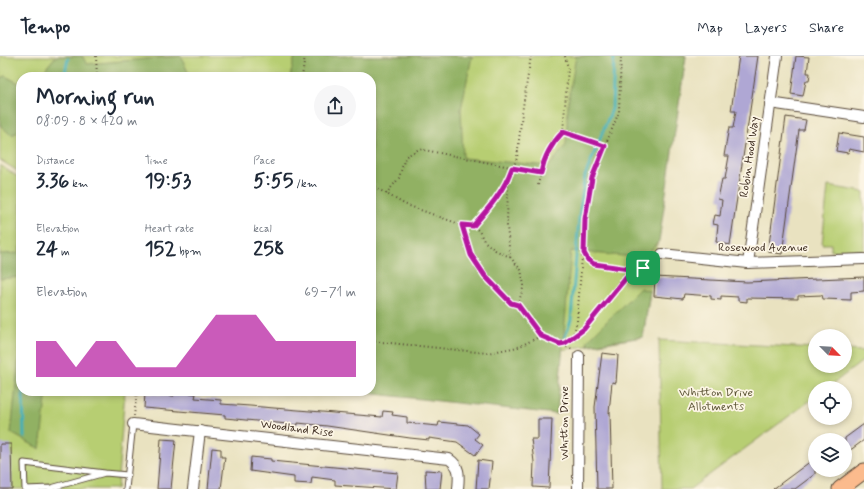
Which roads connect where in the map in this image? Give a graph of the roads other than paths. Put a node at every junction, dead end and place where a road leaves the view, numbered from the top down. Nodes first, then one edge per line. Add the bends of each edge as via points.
1 (777, 56) edge
2 (770, 103) junction
3 (864, 117) edge
4 (662, 254) road end
5 (864, 259) edge
6 (748, 262) junction
7 (576, 353) road end
8 (134, 424) joint
9 (200, 431) junction
10 (864, 471) edge
11 (105, 473) junction
12 (128, 475) junction
13 (126, 489) edge
14 (193, 489) edge
15 (458, 489) edge
16 (578, 489) edge
17 (840, 489) edge

1 - 2 street, Robin Hood Way
2 - 3 street
2 - 6 street, Robin Hood Way
4 - 6 street, Rosewood Avenue
5 - 6 street, Rosewood Avenue
7 - 16 street, Whitton Drive
8 - 9 street, Woodland Rise
8 - 12 lane
9 - 14 street
9 - 15 street, Woodland Rise via 449,459 456,464 460,473
10 - 17 main road
11 - 11 lane via 51,488 25,489 24,462
11 - 12 lane
12 - 13 lane

